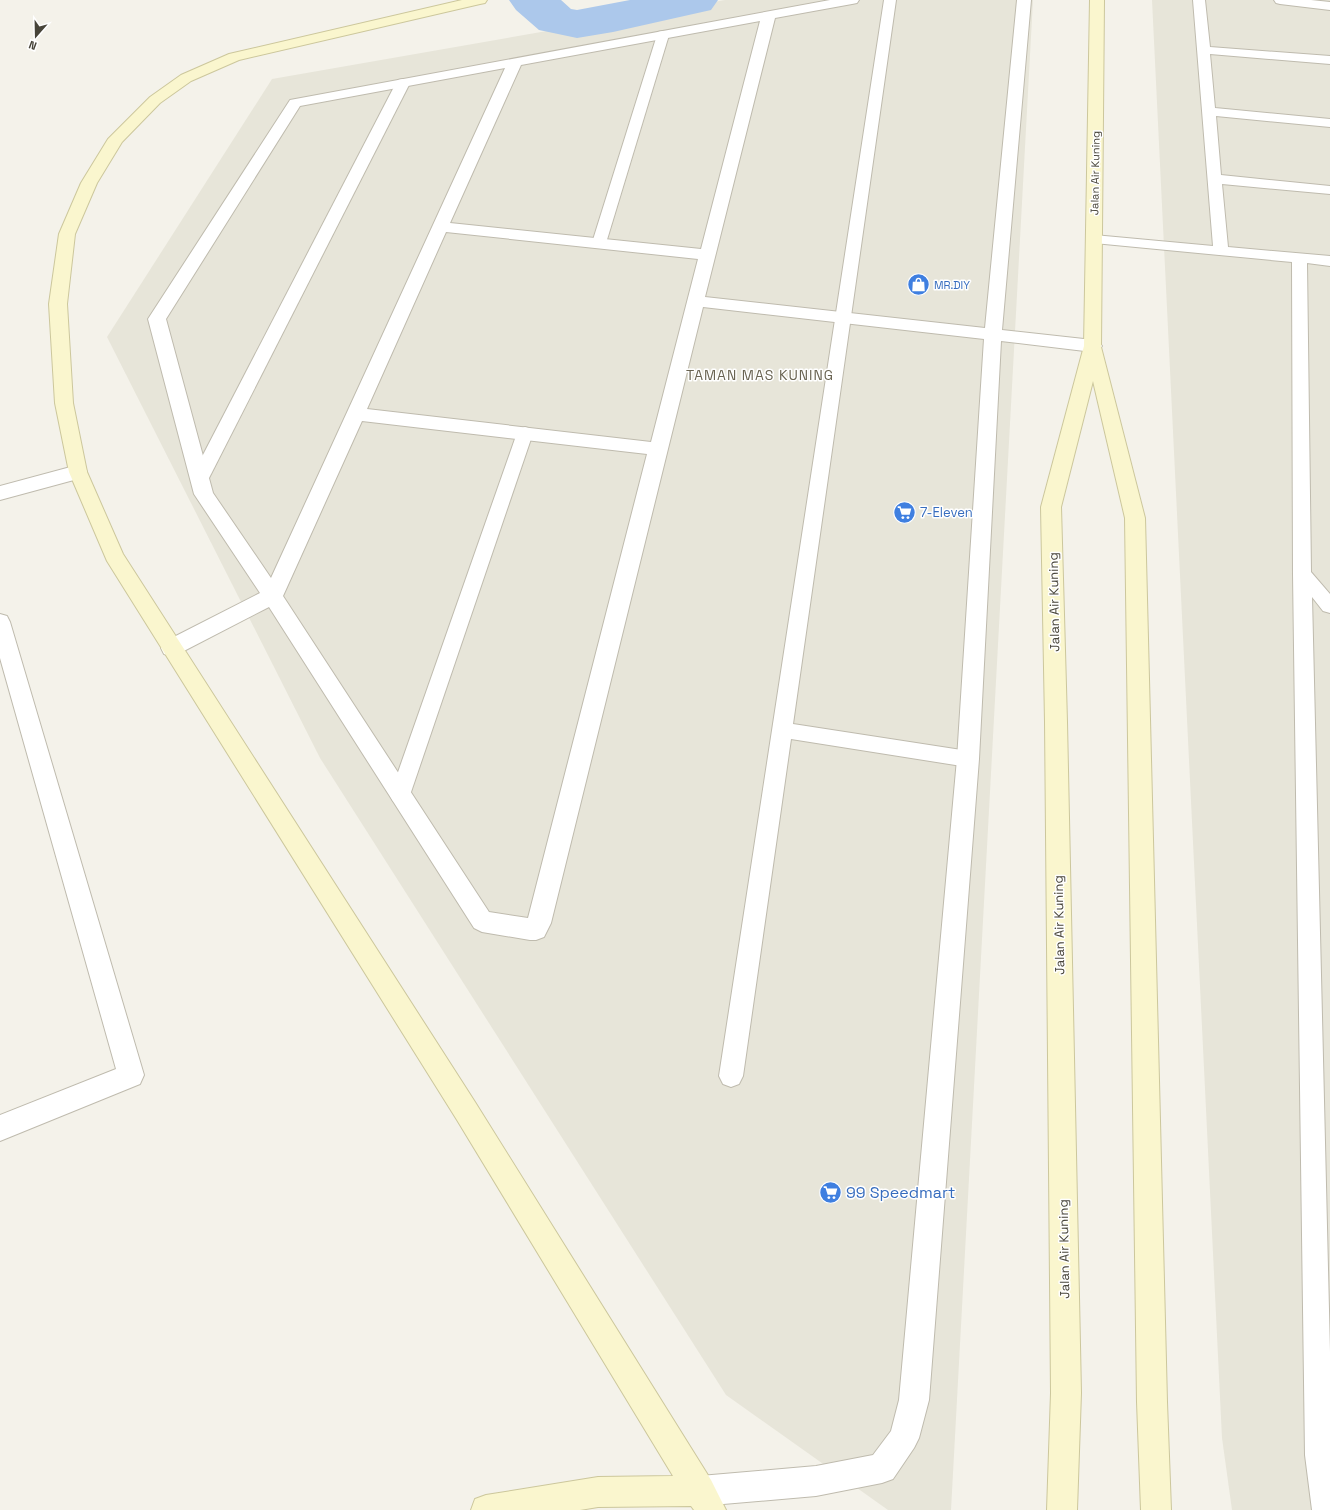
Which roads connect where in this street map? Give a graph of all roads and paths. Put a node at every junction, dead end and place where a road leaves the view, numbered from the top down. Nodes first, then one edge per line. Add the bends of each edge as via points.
1 (480, 0) edge
2 (852, 0) edge
3 (890, 0) edge
4 (1024, 0) edge
5 (1097, 0) edge
6 (1199, 0) edge
7 (1280, 0) edge
8 (1330, 6) edge
9 (769, 15) junction
10 (663, 35) junction
11 (1204, 50) junction
12 (1330, 60) edge
13 (515, 63) junction
14 (403, 83) junction
15 (1209, 111) junction
16 (1330, 123) edge
17 (1215, 180) junction
18 (1330, 190) edge
19 (441, 227) junction
20 (1094, 239) junction
21 (599, 243) junction
22 (1221, 251) junction
23 (708, 255) junction
24 (1299, 258) junction
25 (1330, 261) edge
26 (695, 301) junction
27 (844, 318) junction
28 (994, 335) junction
29 (1093, 346) junction
30 (356, 414) junction
31 (526, 433) junction
32 (658, 449) junction
33 (78, 472) junction
34 (200, 478) junction
35 (0, 493) edge
36 (1302, 574) junction
37 (273, 596) junction
38 (1330, 606) edge
39 (0, 622) edge
40 (171, 648) junction
41 (783, 730) junction
42 (968, 759) junction
43 (400, 795) junction
44 (731, 1076) dead end
45 (0, 1128) edge
46 (1324, 1455) edge
47 (706, 1500) edge
48 (486, 1510) edge
49 (1062, 1510) edge
50 (1156, 1510) edge
51 (1326, 1510) edge

1 - 33 main road via 234,57 186,78 155,100 116,139 89,183 67,234 58,304 64,403
2 - 9 street
3 - 27 lane
4 - 28 street
5 - 20 main road, Jalan Air Kuning
6 - 11 lane
7 - 8 lane
9 - 10 street
9 - 23 street
10 - 13 street
10 - 21 lane
11 - 12 lane
11 - 15 lane
13 - 14 street
13 - 19 street
14 - 34 lane
14 - 34 street via 294,103 158,320
15 - 16 lane
15 - 17 lane
17 - 18 lane
17 - 22 lane
19 - 21 street
19 - 30 street
20 - 22 lane
20 - 29 main road, Jalan Air Kuning
21 - 23 street
22 - 24 lane
23 - 26 street
24 - 25 lane
24 - 36 lane
26 - 27 street
26 - 32 street
27 - 28 street
27 - 41 lane
28 - 29 street
28 - 42 street
29 - 49 main road, Jalan Air Kuning via 1051,507 1057,738 1066,1393
29 - 50 main road, Jalan Air Kuning via 1135,518
30 - 31 street
30 - 37 street
31 - 32 street
31 - 43 lane
32 - 43 street via 536,929 482,921
33 - 35 street
33 - 40 main road via 114,556
34 - 37 street via 204,494
36 - 38 lane
36 - 46 lane
37 - 40 street
37 - 43 street
39 - 45 street via 131,1075
40 - 47 main road via 466,1111 645,1405
41 - 42 lane
41 - 44 lane
42 - 47 street via 914,1400 904,1438 882,1468
46 - 51 lane
47 - 48 main road via 598,1492

